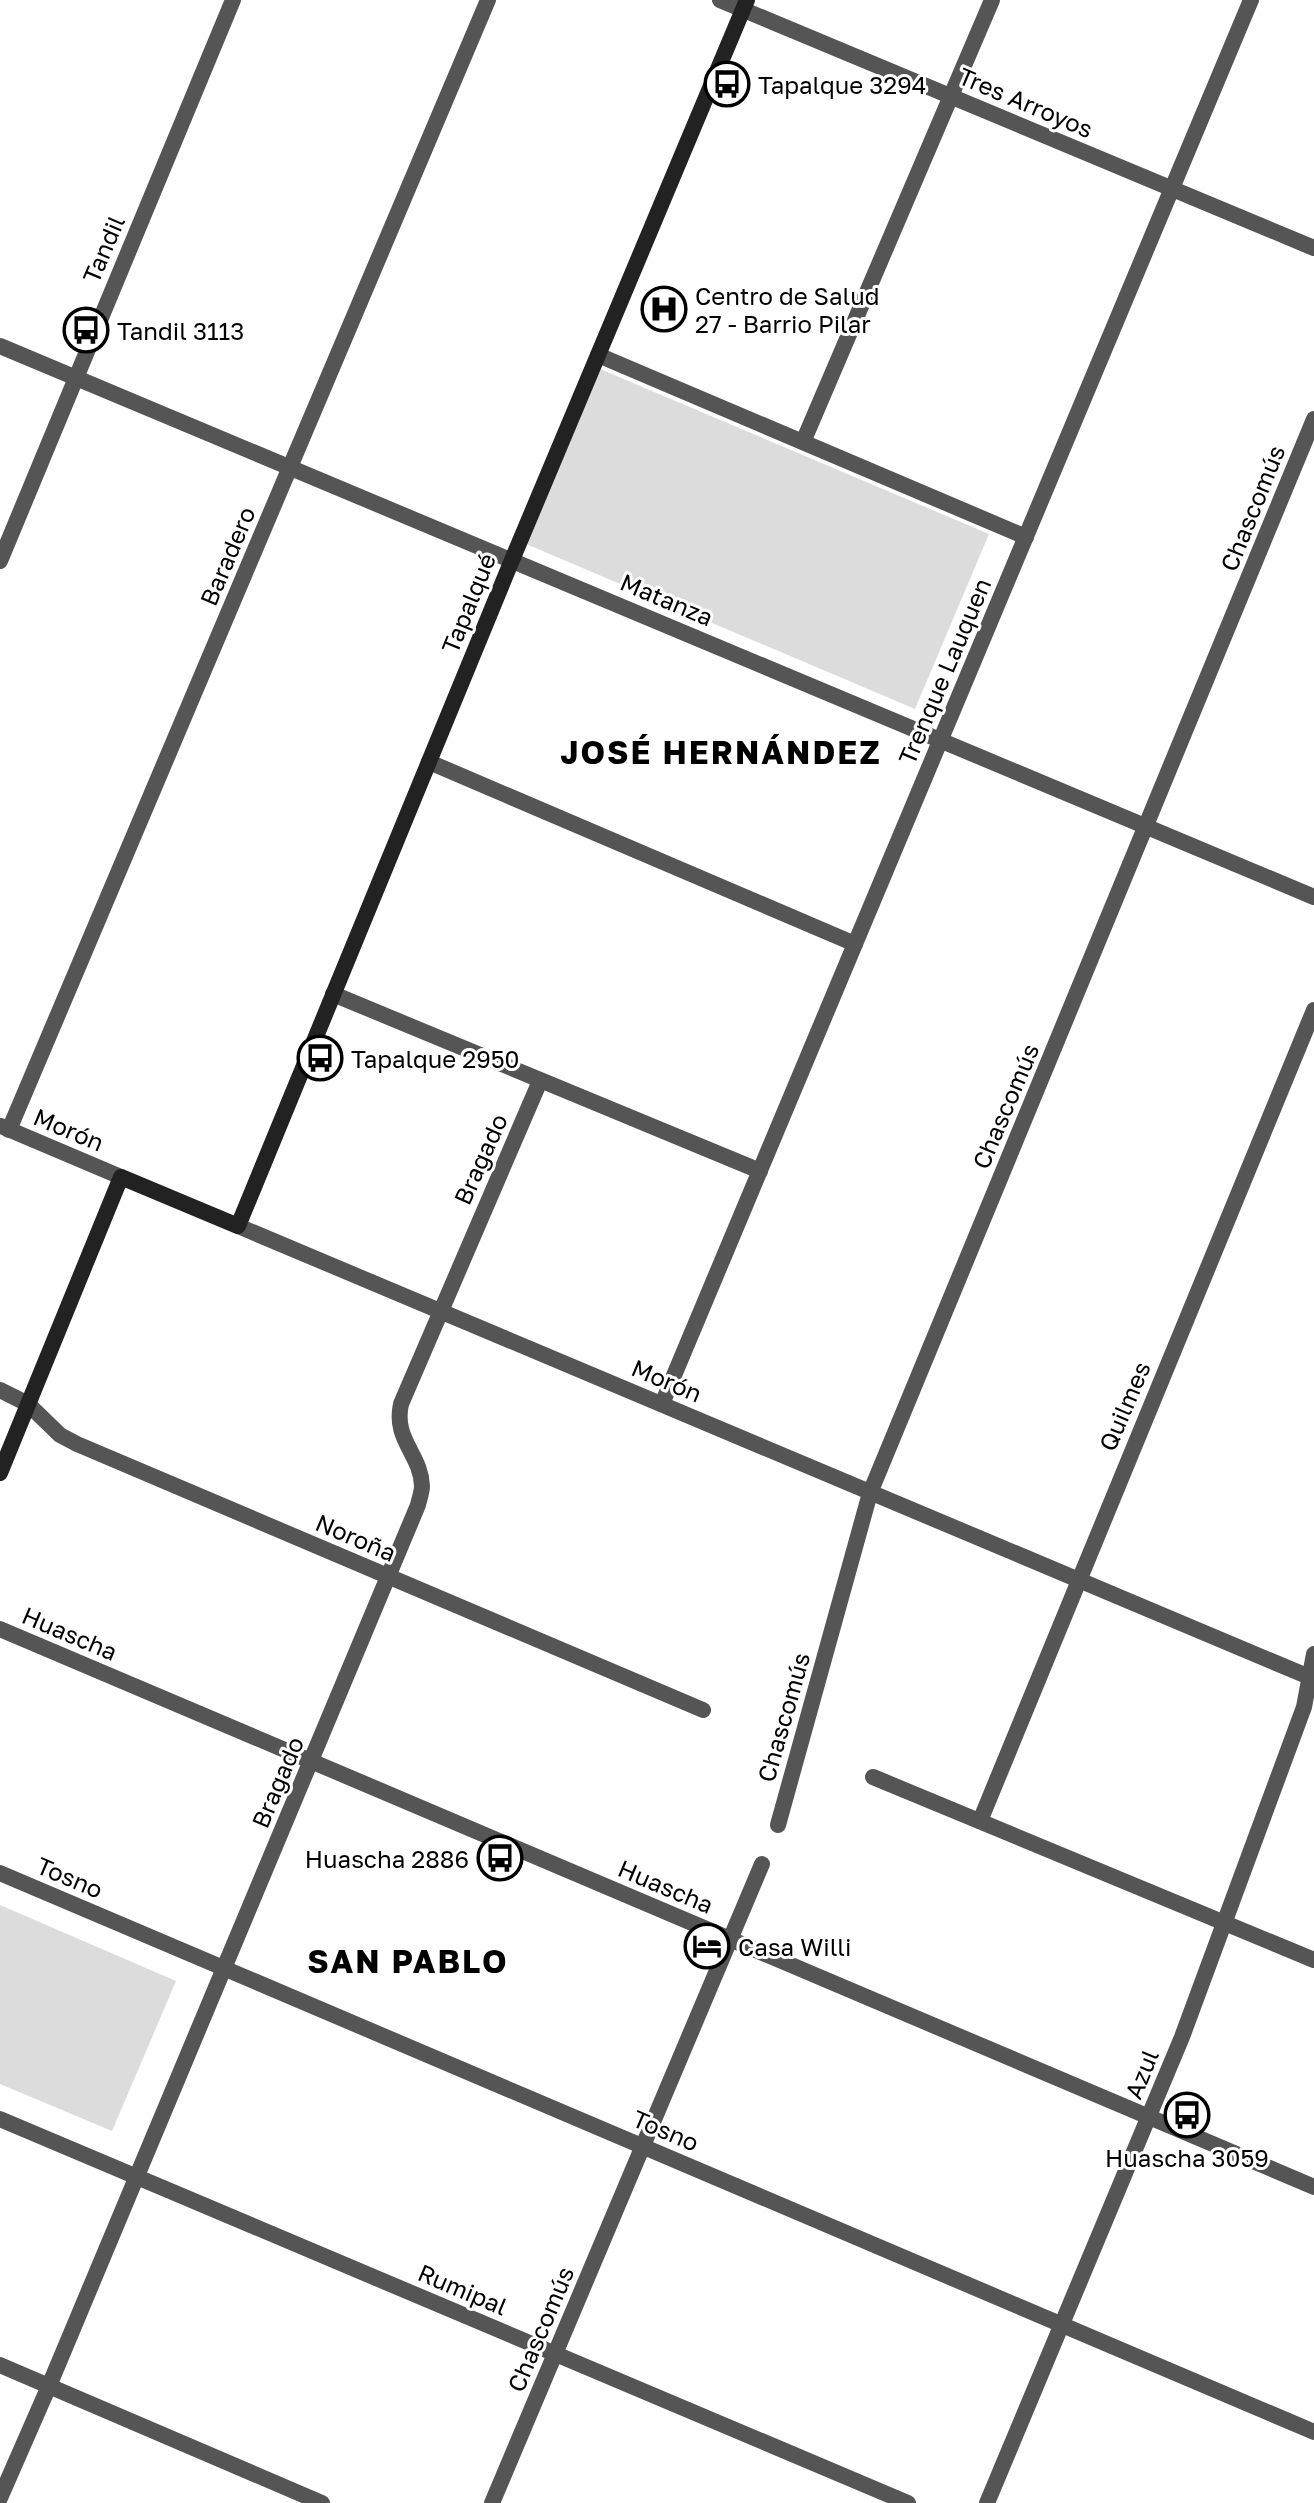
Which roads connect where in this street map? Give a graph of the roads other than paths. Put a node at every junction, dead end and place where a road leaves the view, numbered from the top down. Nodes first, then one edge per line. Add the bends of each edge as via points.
1 (233, 0) edge
2 (488, 0) edge
3 (720, 0) edge
4 (992, 0) edge
5 (1251, 0) edge
6 (745, 5) edge
7 (952, 97) junction
8 (1172, 189) junction
9 (1314, 248) edge
10 (0, 346) edge
11 (598, 355) junction
12 (76, 378) junction
13 (1314, 419) edge
14 (803, 442) junction
15 (290, 467) junction
16 (1026, 537) junction
17 (512, 560) junction
18 (0, 561) edge
19 (941, 740) junction
20 (429, 762) junction
21 (1147, 827) junction
22 (1314, 897) edge
23 (855, 944) junction
24 (333, 994) junction
25 (1314, 1010) edge
26 (540, 1081) junction
27 (5, 1128) edge
28 (760, 1171) junction
29 (121, 1177) junction
30 (238, 1226) junction
31 (439, 1311) junction
32 (0, 1390) edge
33 (28, 1404) junction
34 (662, 1404) junction
35 (0, 1473) edge
36 (870, 1493) junction
37 (389, 1577) junction
38 (1077, 1579) junction
39 (0, 1629) edge
40 (1314, 1654) edge
41 (1313, 1679) edge
42 (703, 1710) dead end
43 (311, 1762) junction
44 (873, 1777) dead end
45 (980, 1821) junction
46 (778, 1825) dead end
47 (762, 1864) dead end
48 (0, 1873) edge
49 (1223, 1922) junction
50 (731, 1939) junction
51 (1314, 1960) edge
52 (225, 1968) junction
53 (1149, 2117) junction
54 (0, 2119) edge
55 (643, 2146) junction
56 (137, 2177) junction
57 (1314, 2187) edge
58 (1062, 2324) junction
59 (555, 2354) junction
60 (0, 2365) edge
61 (49, 2386) junction
62 (1314, 2432) edge
63 (0, 2498) edge
64 (322, 2503) edge
65 (492, 2503) edge
66 (908, 2503) edge
67 (987, 2503) edge

1 - 12 street, Tandil
2 - 15 street, Baradero
3 - 6 street, Tres Arroyos
4 - 7 street
5 - 8 street, Trenque Lauquen
6 - 7 street, Tres Arroyos
6 - 11 main road, Tapalqué
7 - 8 street, Tres Arroyos
7 - 14 street
8 - 9 street, Tres Arroyos
8 - 16 street, Trenque Lauquen
10 - 12 street, Matanza
11 - 14 street
11 - 17 main road, Tapalqué
12 - 15 street, Matanza
12 - 18 street, Tandil
13 - 21 street, Chascomús
14 - 16 street
15 - 17 street, Matanza
15 - 27 street, Baradero
16 - 19 street, Trenque Lauquen
17 - 19 street, Matanza
17 - 20 main road, Tapalqué
19 - 21 street, Matanza
19 - 23 street, Trenque Lauquen
20 - 23 street
20 - 24 main road, Tapalqué
21 - 22 street, Matanza
21 - 36 street, Chascomús
23 - 28 street, Trenque Lauquen
24 - 26 street
24 - 30 main road, Tapalqué
25 - 38 street, Quilmes
26 - 28 street
26 - 31 street, Bragado
27 - 29 street, Morón
28 - 34 street, Trenque Lauquen
29 - 30 main road, Morón
29 - 33 main road
30 - 31 street, Morón
31 - 34 street, Morón
31 - 37 street, Bragado via 397,1420 422,1486
32 - 33 street, Noroña
33 - 35 main road
33 - 37 street, Noroña via 77,1444
34 - 36 street, Morón
36 - 38 street, Morón
36 - 46 street, Chascomús
37 - 42 street, Noroña
37 - 43 street, Bragado
38 - 41 street, Morón
38 - 45 street, Quilmes
39 - 43 street, Huascha
40 - 41 street, Azul
41 - 49 street, Azul
43 - 50 street, Huascha
43 - 52 street, Bragado
44 - 45 street
45 - 49 street
47 - 50 street, Chascomús
48 - 52 street, Tosno
49 - 51 street
49 - 53 street, Azul
50 - 53 street, Huascha
50 - 55 street, Chascomús
52 - 55 street, Tosno
52 - 56 street, Bragado
53 - 57 street, Huascha
53 - 58 street, Azul
54 - 56 street, Rumipal
55 - 58 street, Tosno
55 - 59 street, Chascomús
56 - 59 street, Rumipal
56 - 61 street, Bragado
58 - 62 street, Tosno
58 - 67 street, Azul
59 - 65 street, Chascomús
59 - 66 street, Rumipal
60 - 61 street
61 - 63 street, Bragado
61 - 64 street

